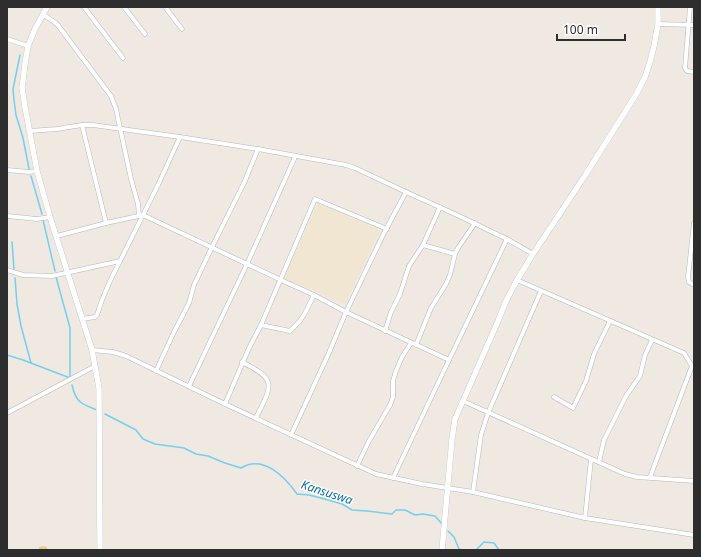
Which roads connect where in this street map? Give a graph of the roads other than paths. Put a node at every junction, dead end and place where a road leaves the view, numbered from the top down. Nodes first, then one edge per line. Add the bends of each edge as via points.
1 (48, 7) edge
2 (84, 7) edge
3 (124, 7) edge
4 (165, 7) edge
5 (658, 7) edge
6 (690, 7) edge
7 (44, 15) junction
8 (658, 24) junction
9 (688, 24) junction
10 (694, 25) edge
11 (182, 29) dead end
12 (145, 34) dead end
13 (7, 39) edge
14 (28, 46) junction
15 (123, 58) dead end
16 (694, 72) edge
17 (82, 125) junction
18 (120, 129) junction
19 (30, 131) junction
20 (180, 137) junction
21 (258, 149) junction
22 (295, 156) junction
23 (7, 170) edge
24 (37, 171) junction
25 (406, 192) junction
26 (440, 207) junction
27 (141, 215) junction
28 (7, 216) edge
29 (50, 218) junction
30 (106, 223) junction
31 (694, 223) edge
32 (475, 224) junction
33 (387, 229) junction
34 (56, 236) junction
35 (507, 239) junction
36 (423, 245) junction
37 (212, 247) junction
38 (455, 254) junction
39 (533, 254) junction
40 (120, 261) junction
41 (247, 264) junction
42 (7, 270) edge
43 (68, 272) junction
44 (281, 280) junction
45 (517, 280) junction
46 (694, 285) edge
47 (541, 292) junction
48 (314, 295) junction
49 (346, 312) junction
50 (82, 319) junction
51 (610, 321) junction
52 (261, 325) junction
53 (385, 330) junction
54 (652, 340) junction
55 (411, 343) junction
56 (416, 345) junction
57 (92, 350) junction
58 (449, 360) junction
59 (242, 362) junction
60 (95, 366) junction
61 (156, 371) junction
62 (189, 386) junction
63 (554, 397) dead end
64 (463, 401) junction
65 (225, 404) junction
66 (7, 413) edge
67 (488, 413) junction
68 (256, 418) junction
69 (291, 435) junction
70 (591, 459) junction
71 (599, 462) junction
72 (357, 466) junction
73 (650, 477) junction
74 (393, 478) junction
75 (694, 481) edge
76 (448, 488) junction
77 (473, 492) junction
78 (585, 518) junction
79 (694, 535) edge
80 (100, 550) edge
81 (442, 550) edge

1 - 7 street
2 - 15 street
3 - 12 street
4 - 11 street
5 - 8 street
6 - 9 street
7 - 14 street
7 - 18 street via 57,24 111,96
8 - 9 street
8 - 39 street via 650,62 637,93
9 - 10 street
9 - 16 street via 685,68
13 - 14 street
14 - 19 street via 22,88
17 - 18 street
17 - 19 street
17 - 30 street
18 - 20 street
18 - 27 street
19 - 24 street
20 - 21 street
20 - 27 street
21 - 22 street
21 - 37 street
22 - 25 street via 346,165
22 - 41 street
23 - 24 street
24 - 29 street
25 - 26 street
25 - 33 street
26 - 32 street
26 - 36 street
27 - 30 street
27 - 37 street
27 - 40 street
28 - 29 street
29 - 34 street
30 - 34 street
31 - 46 street via 688,277 689,282
32 - 35 street
32 - 38 street
33 - 44 street via 315,199
33 - 49 street
34 - 43 street
35 - 39 street
35 - 58 street
36 - 38 street
36 - 53 street via 409,266
37 - 41 street
37 - 61 street
38 - 56 street via 450,275 431,308
39 - 45 street
40 - 43 street
40 - 50 street via 96,317
41 - 44 street
41 - 62 street
42 - 43 street via 37,276
43 - 50 street
44 - 48 street
44 - 52 street
45 - 47 street
45 - 64 street
47 - 51 street
47 - 67 street
48 - 49 street
48 - 52 street via 305,314 290,331
49 - 53 street
49 - 69 street
50 - 57 street
51 - 54 street
51 - 63 street via 573,408
52 - 59 street
53 - 55 street
54 - 71 street via 640,376 626,396 606,438
54 - 73 street via 684,353 692,366
55 - 56 street
55 - 72 street via 396,371 390,405
56 - 58 street
57 - 60 street
57 - 61 street via 113,352
58 - 74 street
59 - 65 street
59 - 68 street via 257,369 268,381 268,392
60 - 66 street
60 - 80 street via 100,401
61 - 62 street
62 - 65 street
64 - 67 street
64 - 76 street via 453,429
65 - 68 street
67 - 70 street
67 - 77 street via 481,435
68 - 69 street
69 - 72 street
70 - 71 street
70 - 78 street
71 - 73 street via 632,476
72 - 74 street
73 - 75 street
74 - 76 street
76 - 77 street
76 - 81 street
77 - 78 street
78 - 79 street

